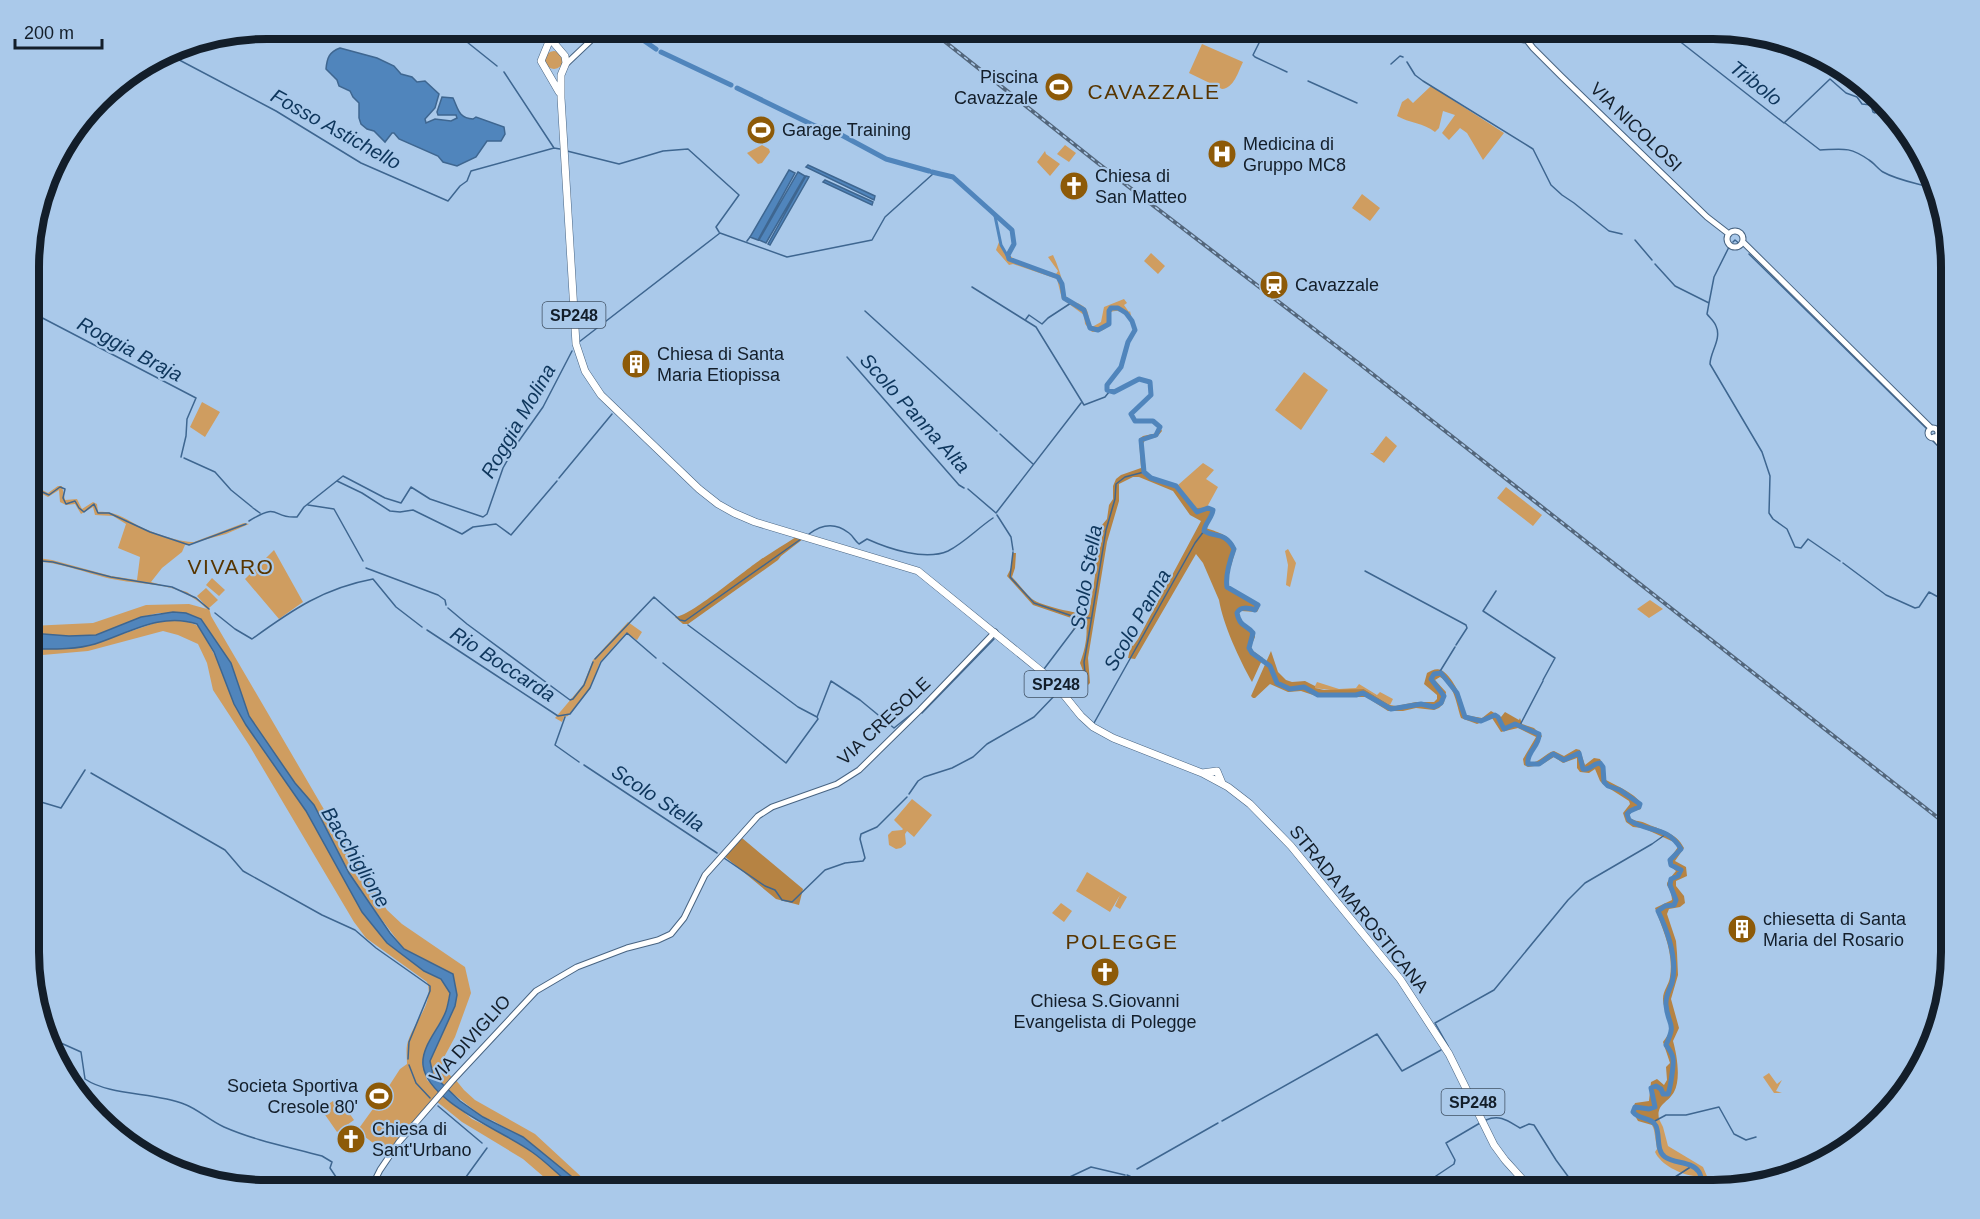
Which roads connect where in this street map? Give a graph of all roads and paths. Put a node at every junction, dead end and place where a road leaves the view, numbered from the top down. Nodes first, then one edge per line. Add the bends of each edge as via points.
1 (547, 39) edge
2 (552, 39) edge
3 (592, 39) edge
4 (1526, 39) edge
5 (546, 50) junction
6 (561, 50) junction
7 (580, 51) junction
8 (563, 68) junction
9 (546, 70) junction
10 (561, 98) junction
11 (1729, 234) junction
12 (1743, 242) junction
13 (1941, 445) edge
14 (995, 632) junction
15 (627, 948) joint
16 (376, 1180) edge
17 (1524, 1180) edge

1 - 5 main road, SP248
2 - 6 main road, SP248
3 - 7 main road
4 - 11 main road, VIA NICOLOSI
5 - 6 main road
5 - 9 main road, SP248 via 541,59
6 - 7 main road
6 - 8 main road, SP248 via 566,59
7 - 8 main road
8 - 9 main road via 555,72
8 - 10 main road, SP248
9 - 10 main road, SP248
10 - 14 main road, SP248 via 577,347 594,387 723,508 755,522 918,571
11 - 12 main road via 1738,231
11 - 12 main road via 1731,245
12 - 13 main road via 1931,428 1929,434
14 - 15 main road, VIA CRESOLE via 859,770 837,784 777,805 758,816 705,875 676,929 658,940
14 - 17 main road, STRADA MAROSTICANA / SP248 via 1054,682 1093,727 1215,778 1250,804 1281,835 1391,967 1449,1054 1494,1145
15 - 16 main road, VIA DIVIGLIO via 566,972 536,991 436,1098 389,1156

